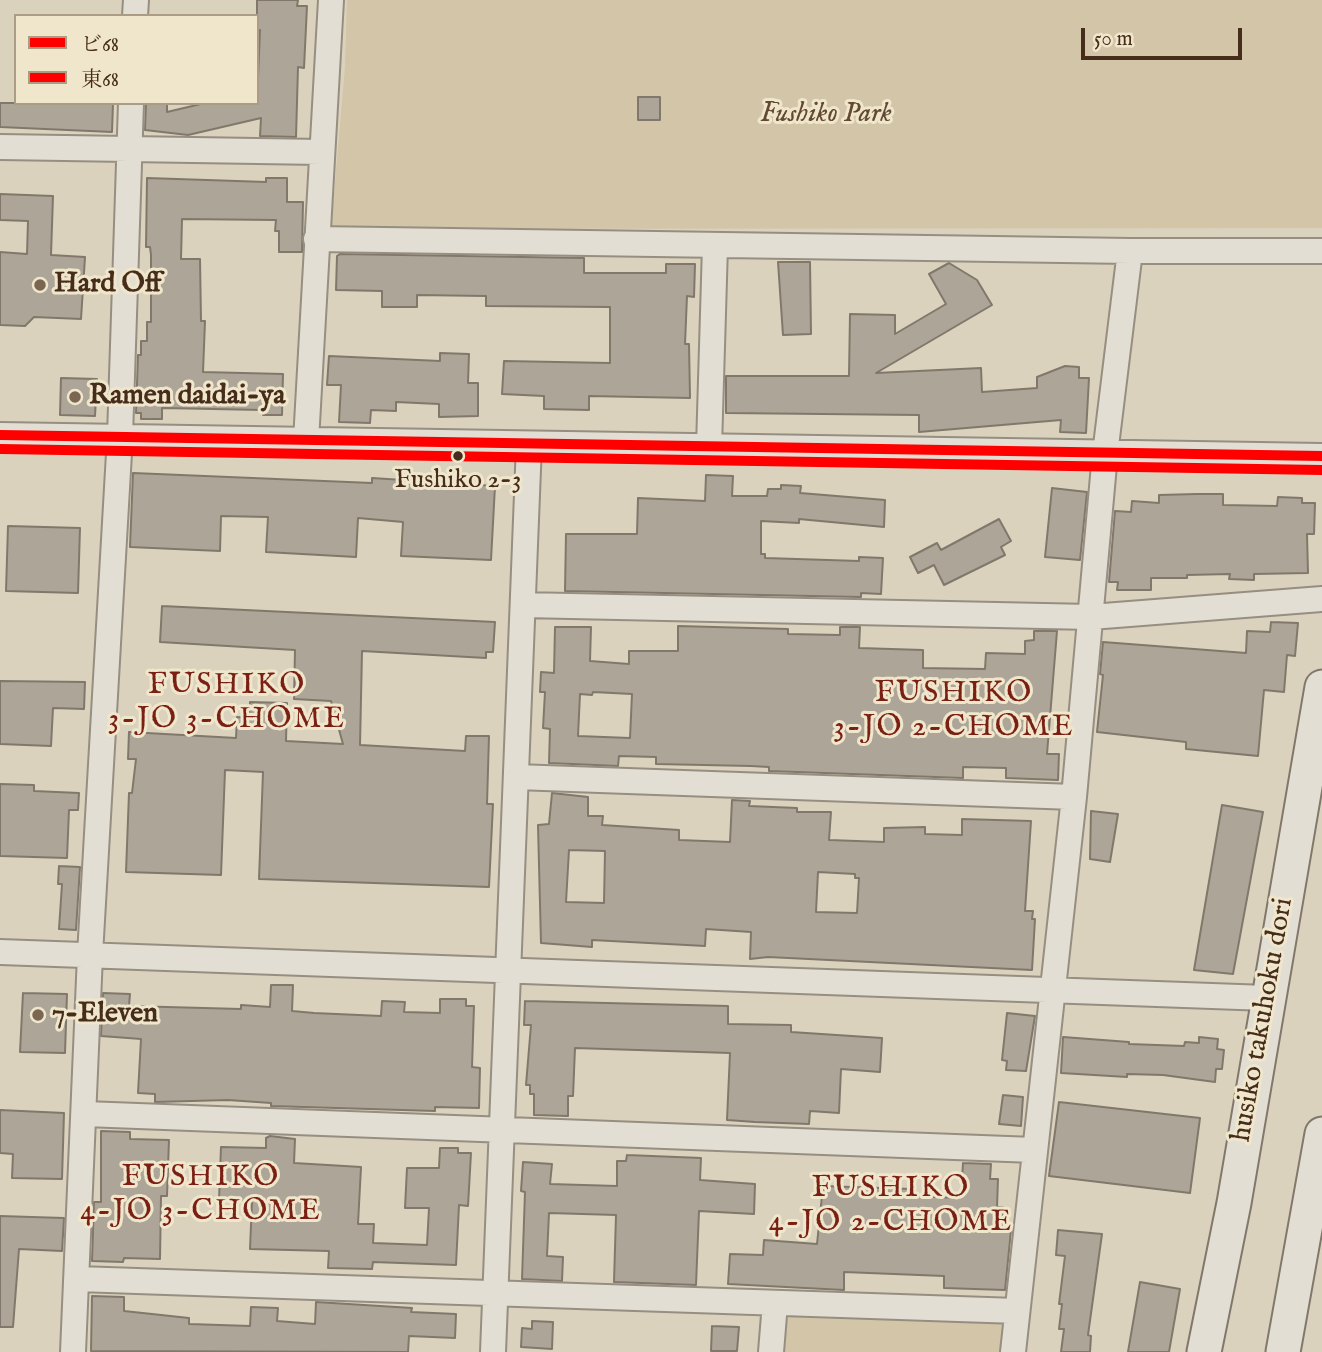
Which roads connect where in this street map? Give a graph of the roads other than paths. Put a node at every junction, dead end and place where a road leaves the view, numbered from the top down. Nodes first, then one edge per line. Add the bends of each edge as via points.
1 (331, 0) edge
2 (131, 105) edge
3 (0, 147) edge
4 (129, 149) junction
5 (321, 152) junction
6 (316, 239) junction
7 (715, 246) junction
8 (1130, 251) junction
9 (1322, 251) edge
10 (0, 435) edge
11 (120, 436) junction
12 (306, 440) junction
13 (529, 444) junction
14 (709, 447) junction
15 (1105, 454) junction
16 (1322, 456) edge
17 (1322, 599) edge
18 (523, 605) junction
19 (1091, 617) junction
20 (1322, 687) edge
21 (516, 777) junction
22 (1074, 797) junction
23 (0, 952) edge
24 (90, 955) junction
25 (509, 970) junction
26 (1051, 990) junction
27 (1267, 998) junction
28 (85, 1114) junction
29 (503, 1129) junction
30 (1322, 1134) edge
31 (1034, 1150) junction
32 (78, 1279) junction
33 (496, 1294) junction
34 (775, 1303) junction
35 (1017, 1311) junction
36 (73, 1352) edge
37 (493, 1352) edge
38 (771, 1352) edge
39 (1013, 1352) edge
40 (1204, 1352) edge
41 (1283, 1352) edge

1 - 5 street
2 - 4 street
3 - 4 street
4 - 5 street
4 - 11 street
5 - 6 street
6 - 7 street
6 - 12 street
7 - 8 street
7 - 14 street
8 - 9 street
8 - 15 street
10 - 11 street
11 - 12 street
11 - 24 street
12 - 13 street
13 - 14 street
13 - 18 street
14 - 15 street
15 - 16 street
15 - 19 street
17 - 19 street
18 - 19 street
18 - 21 street
19 - 22 street
20 - 27 street, husiko takuhoku dori
21 - 22 street
21 - 25 street
22 - 26 street
23 - 24 street
24 - 25 street
24 - 28 street
25 - 26 street
25 - 29 street
26 - 27 street
26 - 31 street
27 - 40 street, husiko takuhoku dori
28 - 29 street
28 - 32 street
29 - 31 street
29 - 33 street
30 - 41 street
31 - 35 street
32 - 33 street
32 - 36 street
33 - 34 street
33 - 37 street
34 - 35 street
34 - 38 street
35 - 39 street

